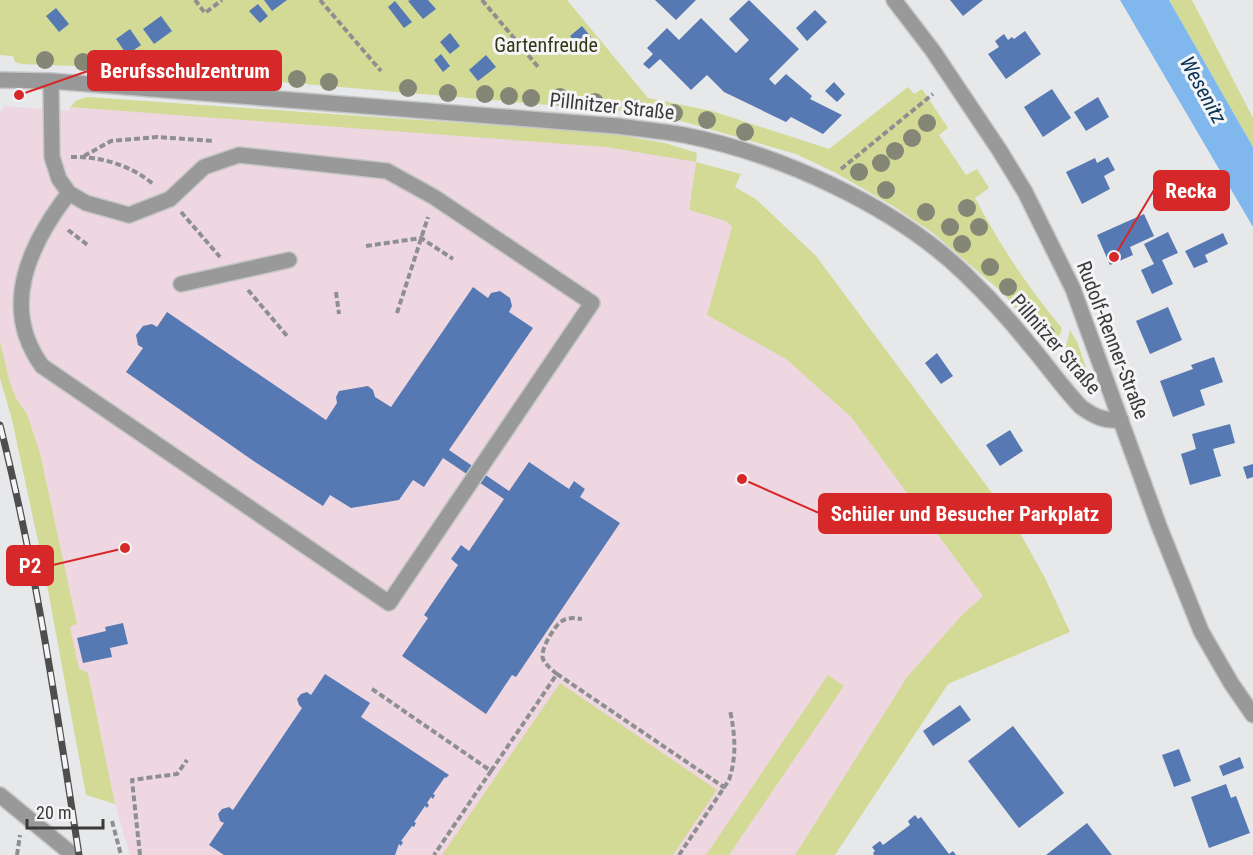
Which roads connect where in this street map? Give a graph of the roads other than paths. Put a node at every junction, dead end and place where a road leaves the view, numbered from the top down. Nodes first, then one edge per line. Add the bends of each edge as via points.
1 (894, 0) edge
2 (0, 80) edge
3 (51, 81) junction
4 (69, 194) junction
5 (289, 260) dead end
6 (181, 284) dead end
7 (1121, 420) junction
8 (1253, 715) edge
9 (0, 795) edge
10 (73, 855) edge

1 - 7 street, Rudolf-Renner-Straße via 933,51 1025,192 1073,289
2 - 3 street, Pillnitzer Straße
3 - 4 street via 52,157
3 - 7 street, Pillnitzer Straße via 616,126 685,135 743,150 831,184 924,241 997,307 1081,407 1096,418
4 - 4 street via 49,219 18,272 14,306 21,339 30,354 42,366 389,603 592,303 434,197 387,171 239,155 204,167 170,199 129,215
5 - 6 street
7 - 8 street, Rudolf-Renner-Straße via 1201,631
9 - 10 street

